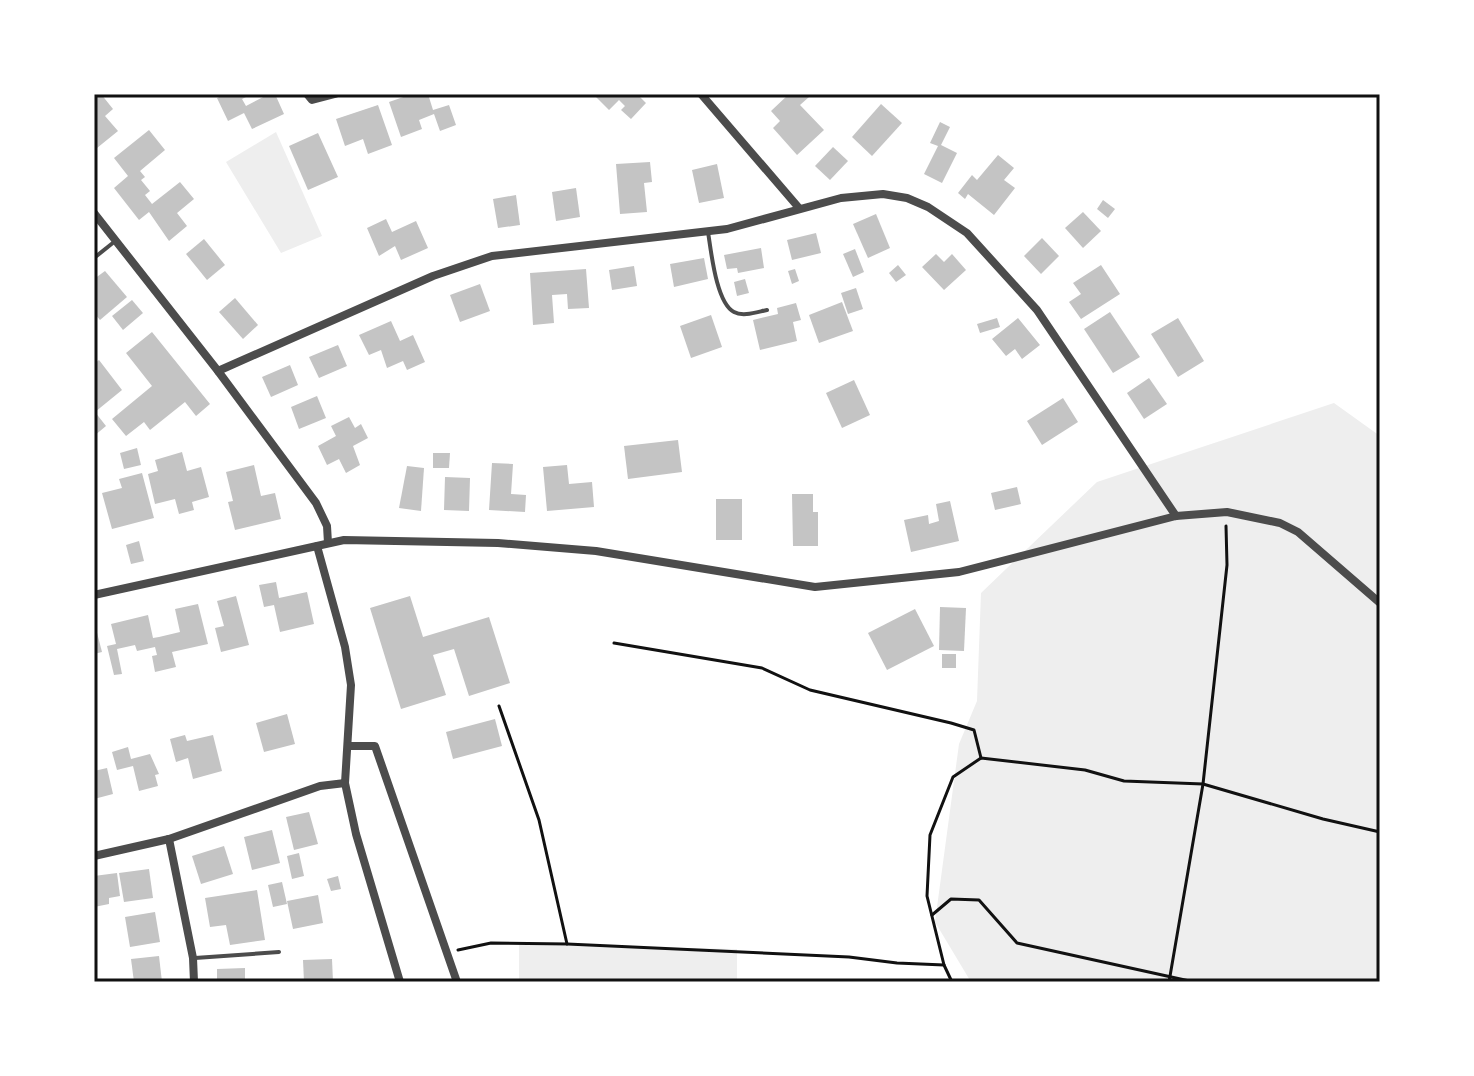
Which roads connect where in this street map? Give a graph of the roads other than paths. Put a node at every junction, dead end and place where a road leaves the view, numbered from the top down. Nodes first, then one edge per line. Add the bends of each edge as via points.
1 (307, 94) edge
2 (335, 94) edge
3 (701, 94) edge
4 (799, 208) junction
5 (94, 213) edge
6 (708, 232) junction
7 (115, 240) junction
8 (94, 258) edge
9 (767, 310) dead end
10 (218, 371) junction
11 (1176, 516) junction
12 (328, 543) junction
13 (317, 546) junction
14 (94, 595) edge
15 (1380, 603) edge
16 (348, 746) junction
17 (345, 783) junction
18 (169, 839) junction
19 (94, 856) edge
20 (279, 952) dead end
21 (193, 958) junction
22 (194, 982) edge
23 (400, 982) edge
24 (457, 982) edge

1 - 2 street via 312,100
3 - 4 street
4 - 6 street
4 - 11 street via 883,194 928,207 967,233 1037,310
5 - 7 street
6 - 9 lane via 726,305 735,313
6 - 10 street via 492,256 382,297
7 - 8 lane
7 - 10 street
10 - 12 street via 316,503
11 - 12 street via 959,572 815,587 596,551 498,543
11 - 15 street via 1227,512 1280,523 1298,532
12 - 13 street
13 - 14 street
13 - 16 street via 351,685
16 - 17 street
16 - 24 street via 375,746
17 - 18 street via 320,786
17 - 23 street
18 - 19 street
18 - 21 street
20 - 21 lane
21 - 22 street

